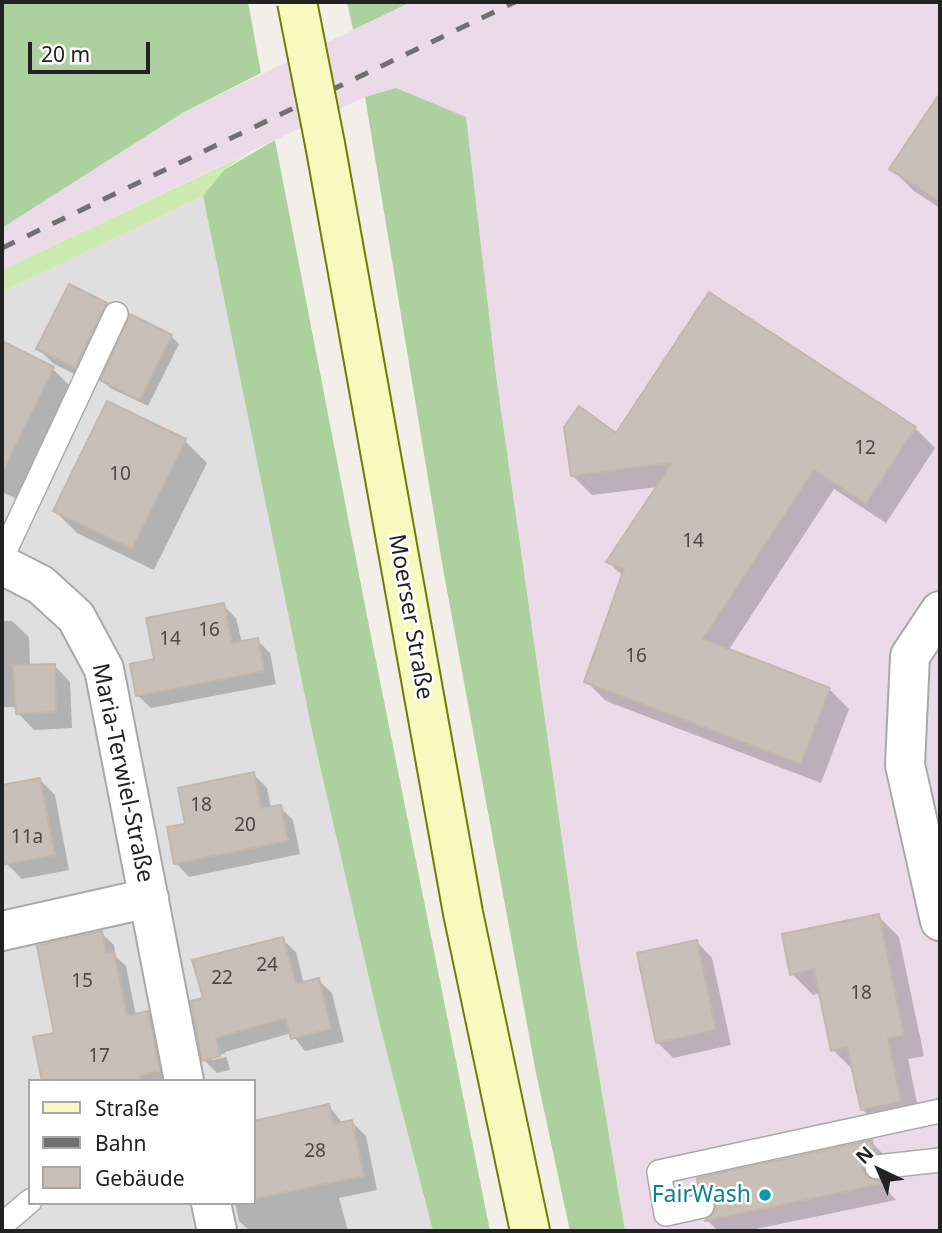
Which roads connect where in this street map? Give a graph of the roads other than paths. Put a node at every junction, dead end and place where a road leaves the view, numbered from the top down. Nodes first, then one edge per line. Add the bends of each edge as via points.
1 (297, 2) edge
2 (116, 314) dead end
3 (2, 556) edge
4 (2, 565) edge
5 (940, 611) edge
6 (149, 898) junction
7 (940, 920) edge
8 (2, 931) edge
9 (184, 1079) edge
10 (940, 1111) edge
11 (940, 1160) edge
12 (877, 1167) dead end
13 (28, 1203) edge
14 (211, 1205) edge
15 (702, 1206) dead end
16 (2, 1225) edge
17 (217, 1231) edge
18 (530, 1231) edge

1 - 18 main road, Moerser Straße, bridge via 463,914
2 - 3 lane
4 - 6 street, Maria-Terwiel-Straße via 41,585 76,617 104,669
5 - 7 street via 911,656 905,765
6 - 8 street, Maria-Terwiel-Straße
6 - 9 street, Maria-Terwiel-Straße
10 - 15 lane via 659,1172 666,1214
11 - 12 lane
13 - 16 lane
14 - 17 street

